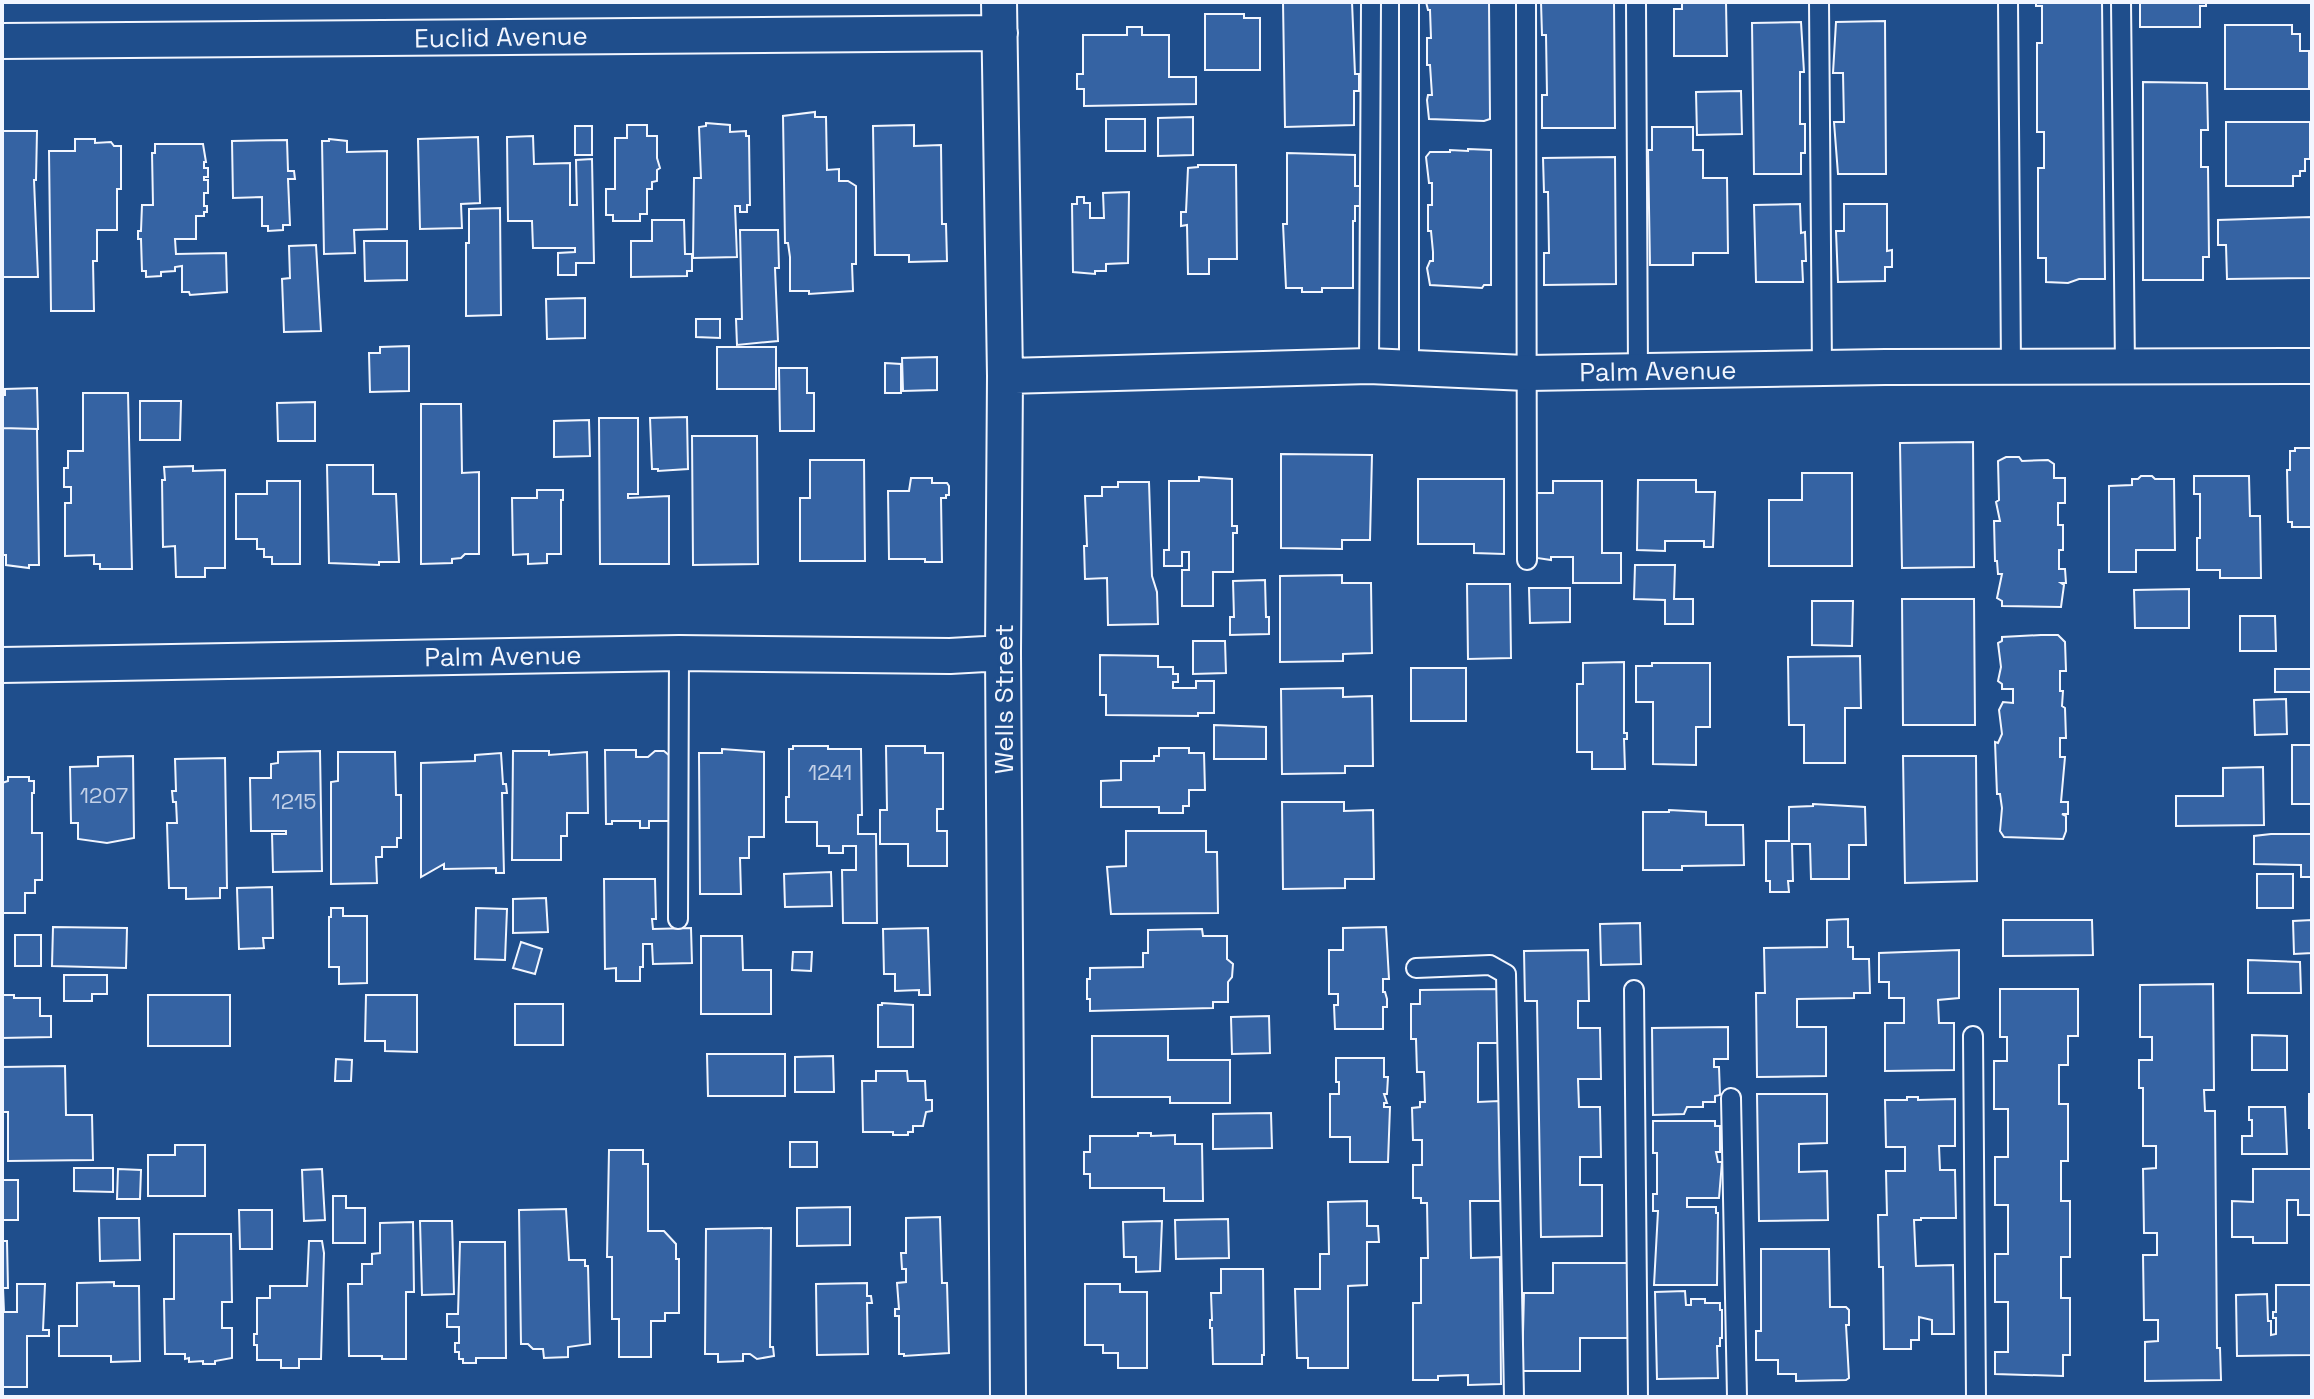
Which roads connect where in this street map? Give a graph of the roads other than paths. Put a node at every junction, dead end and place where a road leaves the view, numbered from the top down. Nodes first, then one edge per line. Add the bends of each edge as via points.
1 (1371, 2) edge
2 (1409, 2) edge
3 (1526, 2) edge
4 (1636, 2) edge
5 (1819, 2) edge
6 (2008, 2) edge
7 (2121, 2) edge
8 (1000, 17) edge
9 (2, 41) edge
10 (1369, 366) junction
11 (1409, 366) junction
12 (2011, 366) junction
13 (2125, 366) junction
14 (2312, 366) edge
15 (1822, 369) junction
16 (1638, 372) junction
17 (1528, 373) junction
18 (1005, 376) junction
19 (1527, 560) dead end
20 (679, 653) junction
21 (1003, 653) junction
22 (2, 665) edge
23 (678, 919) dead end
24 (1416, 968) dead end
25 (1634, 990) dead end
26 (1973, 1036) dead end
27 (1731, 1098) dead end
28 (1008, 1397) edge
29 (1514, 1397) edge
30 (1638, 1397) edge
31 (1737, 1397) edge
32 (1976, 1397) edge

1 - 10 lane
2 - 11 lane
3 - 17 lane
4 - 16 lane
5 - 15 lane
6 - 12 lane
7 - 13 lane
8 - 9 street, Euclid Avenue
8 - 18 street, Wells Street
10 - 11 street, Palm Avenue
10 - 18 street, Palm Avenue
11 - 17 street, Palm Avenue
12 - 13 street, Palm Avenue
12 - 15 street, Palm Avenue
13 - 14 street, Palm Avenue
15 - 16 street, Palm Avenue
16 - 17 street, Palm Avenue
17 - 19 lane
18 - 21 street, Wells Street
20 - 21 street, Palm Avenue
20 - 22 street, Palm Avenue
20 - 23 lane
21 - 28 street, Wells Street
24 - 29 lane via 1490,965 1506,974
25 - 30 lane
26 - 32 lane
27 - 31 lane

